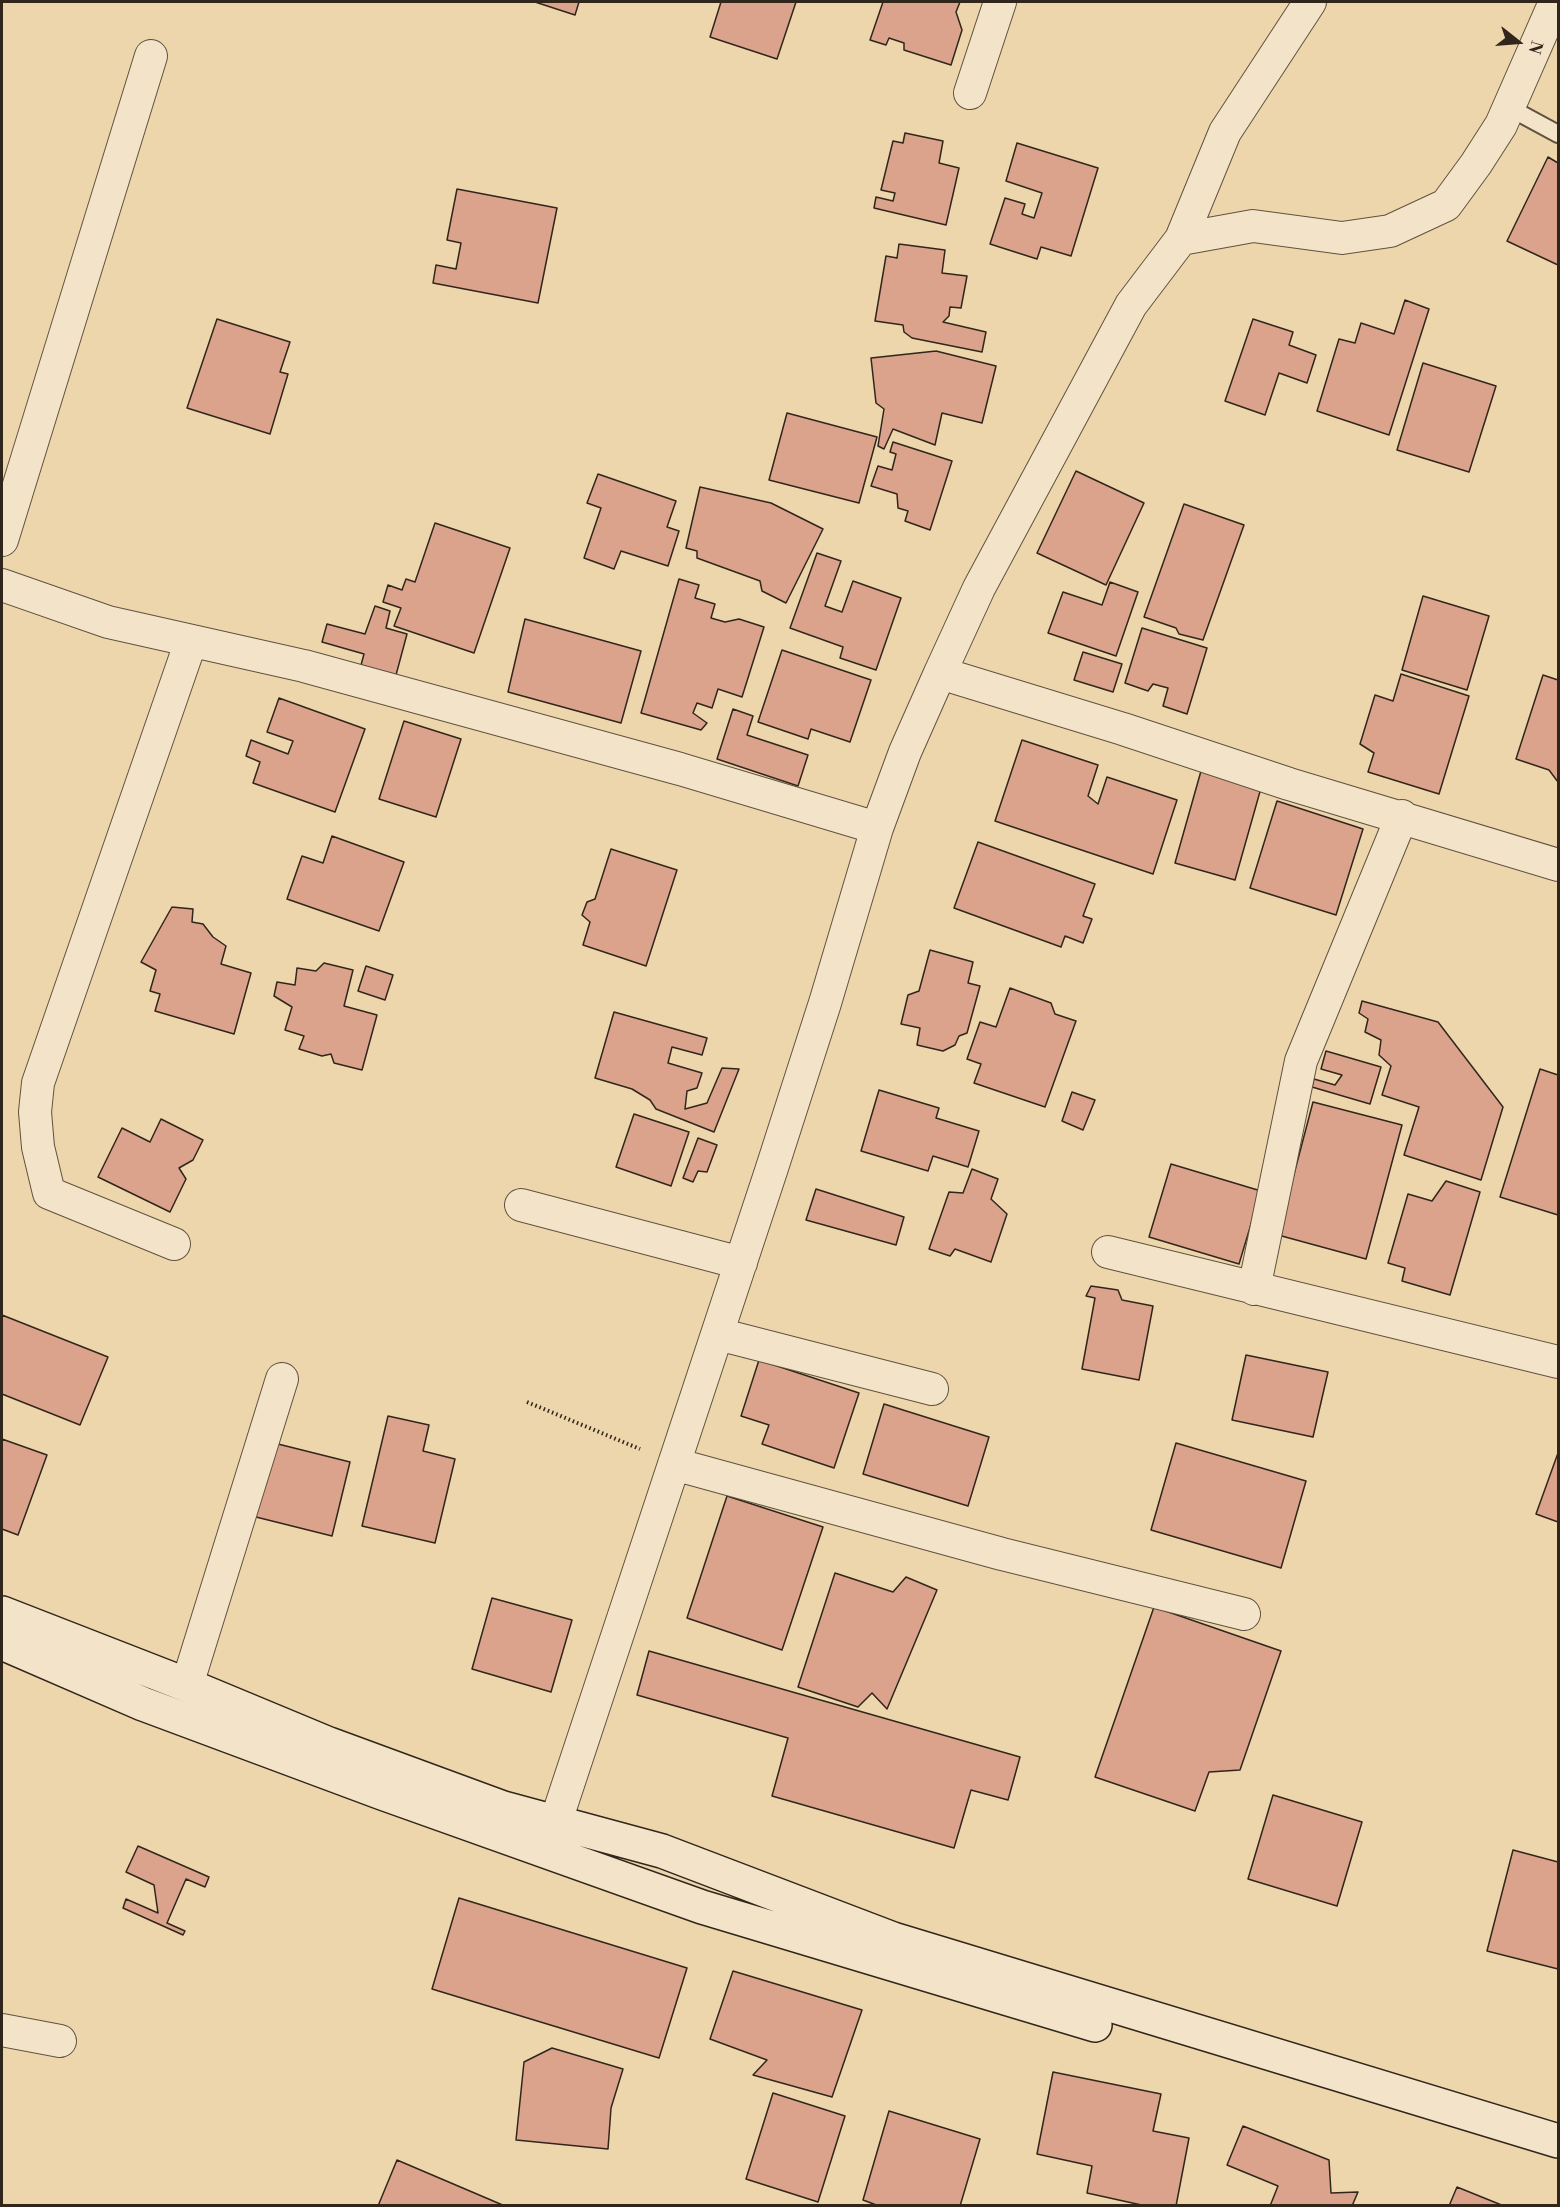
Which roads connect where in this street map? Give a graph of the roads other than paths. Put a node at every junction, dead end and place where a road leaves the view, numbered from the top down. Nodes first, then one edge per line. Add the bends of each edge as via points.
1 (1000, 2) edge
2 (1310, 2) edge
3 (1555, 2) edge
4 (151, 56) dead end
5 (970, 93) dead end
6 (1510, 108) junction
7 (1558, 134) edge
8 (1181, 239) junction
9 (2, 540) edge
10 (2, 585) edge
11 (191, 641) junction
12 (940, 673) junction
13 (1402, 816) junction
14 (877, 828) junction
15 (1558, 865) edge
16 (521, 1205) dead end
17 (174, 1244) dead end
18 (1108, 1252) dead end
19 (741, 1263) junction
20 (1254, 1288) junction
21 (718, 1334) junction
22 (1558, 1362) edge
23 (282, 1379) dead end
24 (932, 1389) dead end
25 (674, 1464) junction
26 (2, 1613) edge
27 (1244, 1614) dead end
28 (2, 1643) edge
29 (187, 1685) junction
30 (555, 1824) junction
31 (2, 2030) edge
32 (60, 2041) dead end
33 (1558, 2141) edge
34 (1558, 2162) edge

1 - 5 street
2 - 8 street via 1225,132
3 - 6 street
4 - 9 street
6 - 7 lane
6 - 8 street via 1446,205 1390,231 1342,238 1253,226
8 - 12 street via 1131,305 979,588
10 - 11 street via 108,622
11 - 14 street via 304,666 690,772
11 - 17 street via 38,1083 35,1112 38,1147 49,1193
12 - 13 street
12 - 14 street
13 - 15 street
13 - 20 street via 1301,1061
14 - 19 street
16 - 19 street
18 - 20 street
19 - 21 street
20 - 22 street
21 - 24 street
21 - 25 street
23 - 29 street
25 - 27 street via 1002,1554
25 - 30 street
26 - 29 street
28 - 34 street via 142,1704 702,1907
29 - 30 street via 329,1744
30 - 33 street via 662,1851 893,1939
31 - 32 street

